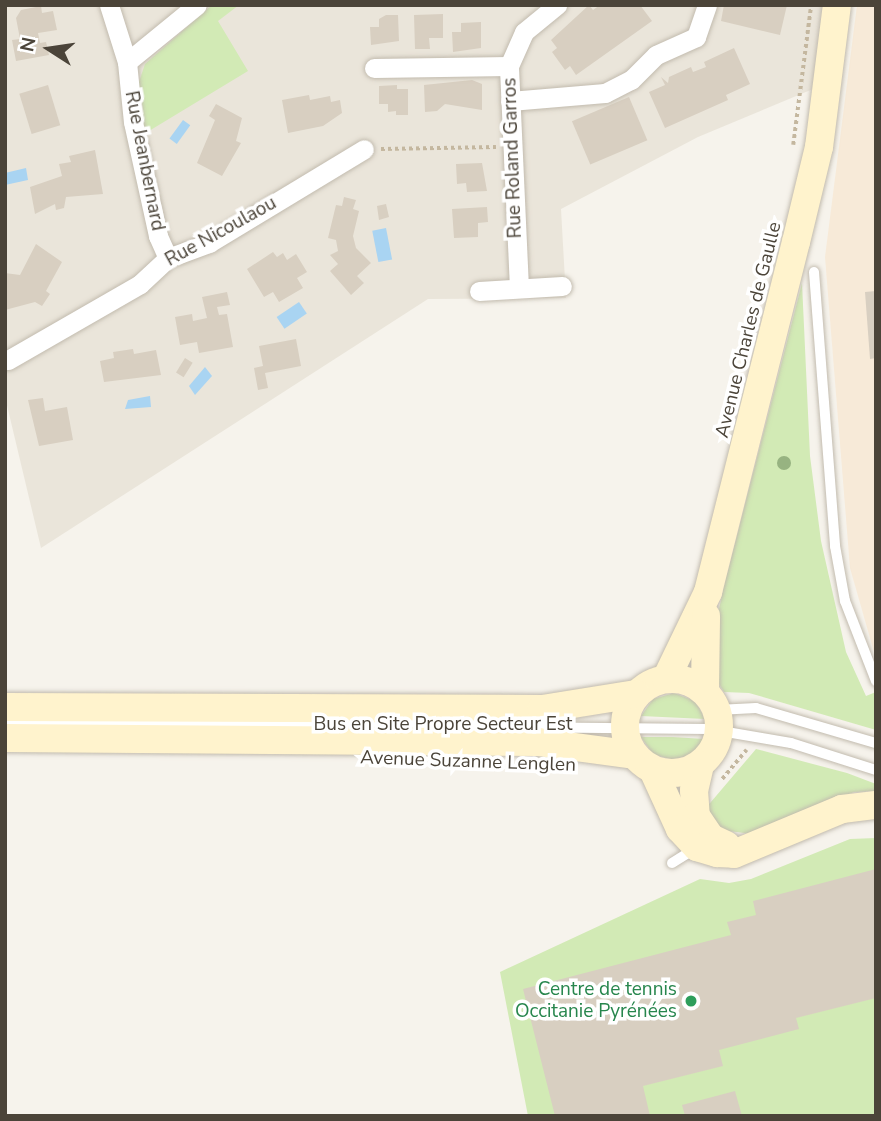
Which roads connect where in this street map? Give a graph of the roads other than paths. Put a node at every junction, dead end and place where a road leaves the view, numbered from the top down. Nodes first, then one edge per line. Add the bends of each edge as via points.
1 (109, 5) edge
2 (197, 5) edge
3 (707, 5) edge
4 (837, 5) edge
5 (555, 6) edge
6 (127, 62) junction
7 (509, 66) junction
8 (374, 68) dead end
9 (510, 101) junction
10 (364, 149) road end
11 (168, 258) junction
12 (814, 272) dead end
13 (562, 286) dead end
14 (519, 288) junction
15 (479, 291) dead end
16 (8, 360) dead end
17 (697, 636) junction
18 (666, 679) junction
19 (876, 681) edge
20 (636, 694) junction
21 (5, 706) edge
22 (714, 711) junction
23 (5, 722) edge
24 (625, 726) junction
25 (5, 738) edge
26 (876, 743) edge
27 (643, 762) junction
28 (876, 770) edge
29 (710, 773) junction
30 (876, 805) edge
31 (754, 846) junction
32 (697, 847) junction
33 (672, 863) dead end

1 - 6 street, Rue Jeanbernard
2 - 6 street
3 - 9 street via 696,37 656,55 631,80 605,93
4 - 17 street, Avenue Charles de Gaulle via 815,168
5 - 7 street, Rue Roland Garros via 524,32
6 - 11 street, Rue Jeanbernard via 133,122 158,236
7 - 8 street
7 - 9 street, Rue Roland Garros
9 - 14 street, Rue Roland Garros
10 - 11 street, Rue Nicoulaou via 209,243
11 - 16 street, Rue Nicoulaou via 140,284
12 - 19 lane via 835,546 845,601
13 - 14 street
14 - 15 street
17 - 18 street, Avenue Charles de Gaulle
17 - 22 street, Avenue Charles de Gaulle
18 - 20 street
18 - 22 street via 687,681
20 - 21 street via 542,709
20 - 24 street
22 - 24 lane, Bus en Site Propre Secteur Est
22 - 26 lane via 756,708
22 - 28 lane, Bus en Site Propre Secteur Est via 791,743
22 - 29 street via 717,744
23 - 24 lane, Bus en Site Propre Secteur Est
24 - 27 street
25 - 27 street, Avenue Suzanne Lenglen via 538,742
27 - 29 street, Avenue Suzanne Lenglen via 677,774
27 - 32 street via 680,829
29 - 31 street via 694,790 702,829 722,844
30 - 31 street via 842,809
31 - 32 street via 734,854
32 - 33 lane

